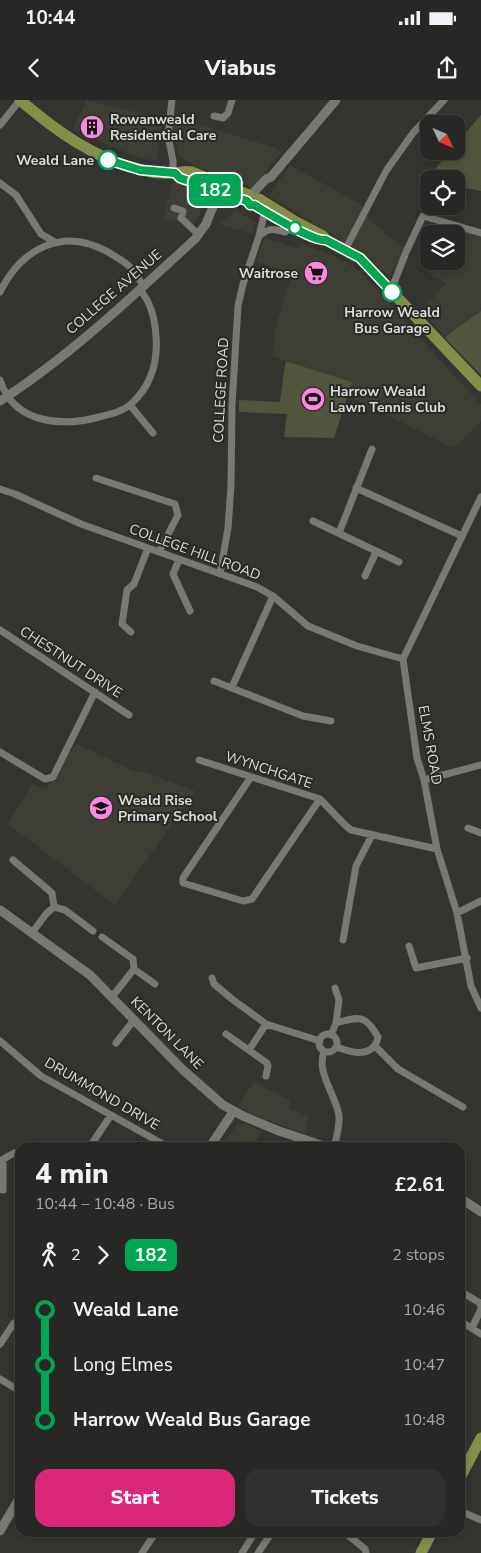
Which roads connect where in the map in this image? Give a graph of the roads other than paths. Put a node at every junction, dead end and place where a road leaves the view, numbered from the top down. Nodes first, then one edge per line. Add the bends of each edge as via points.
1 (20, 100) edge
2 (172, 100) edge
3 (232, 100) edge
4 (336, 100) edge
5 (444, 100) edge
6 (214, 116) dead end
7 (0, 125) edge
8 (174, 173) junction
9 (0, 183) edge
10 (220, 188) junction
11 (255, 200) junction
12 (174, 208) dead end
13 (295, 224) junction
14 (481, 233) edge
15 (41, 234) junction
16 (199, 235) junction
17 (259, 236) junction
18 (55, 242) junction
19 (38, 249) junction
20 (345, 250) junction
21 (142, 288) junction
22 (390, 289) junction
23 (0, 292) edge
24 (0, 380) edge
25 (481, 386) edge
26 (4, 398) edge
27 (130, 405) junction
28 (153, 433) dead end
29 (372, 449) dead end
30 (96, 478) dead end
31 (356, 488) junction
32 (0, 489) edge
33 (481, 497) edge
34 (313, 521) dead end
35 (339, 533) junction
36 (462, 536) junction
37 (148, 548) junction
38 (159, 552) junction
39 (376, 552) junction
40 (179, 560) junction
41 (400, 562) dead end
42 (220, 574) junction
43 (365, 576) dead end
44 (273, 596) junction
45 (190, 611) dead end
46 (0, 630) edge
47 (131, 632) dead end
48 (402, 659) junction
49 (214, 681) dead end
50 (232, 687) junction
51 (95, 692) junction
52 (129, 715) dead end
53 (332, 721) dead end
54 (0, 752) edge
55 (199, 760) dead end
56 (481, 765) edge
57 (251, 777) junction
58 (424, 780) junction
59 (320, 799) junction
60 (468, 828) dead end
61 (481, 833) edge
62 (372, 835) junction
63 (437, 849) junction
64 (12, 860) dead end
65 (481, 901) edge
66 (54, 907) junction
67 (0, 910) edge
68 (457, 913) junction
69 (93, 931) dead end
70 (32, 933) junction
71 (102, 937) dead end
72 (343, 940) dead end
73 (409, 946) dead end
74 (467, 958) junction
75 (134, 969) junction
76 (212, 978) dead end
77 (155, 984) dead end
78 (335, 988) dead end
79 (112, 997) junction
80 (481, 1008) edge
81 (134, 1020) junction
82 (336, 1023) junction
83 (266, 1024) junction
84 (226, 1034) dead end
85 (331, 1035) junction
86 (0, 1041) edge
87 (320, 1041) junction
88 (116, 1042) dead end
89 (375, 1046) junction
90 (336, 1047) junction
91 (249, 1050) junction
92 (324, 1051) junction
93 (266, 1076) dead end
94 (463, 1107) dead end
95 (233, 1112) junction
96 (111, 1115) junction
97 (93, 1142) edge
98 (159, 1142) edge
99 (213, 1142) edge
100 (312, 1142) edge
101 (333, 1142) edge
102 (14, 1154) dead end
103 (0, 1162) edge
104 (3, 1190) dead end
105 (465, 1201) edge
106 (481, 1212) edge
107 (465, 1294) edge
108 (481, 1308) edge
109 (14, 1323) dead end
110 (465, 1324) edge
111 (472, 1328) junction
112 (481, 1334) edge
113 (0, 1344) edge
114 (0, 1379) edge
115 (15, 1388) edge
116 (481, 1438) edge
117 (465, 1468) edge
118 (15, 1506) edge
119 (465, 1513) edge
120 (481, 1520) edge
121 (0, 1531) edge
122 (153, 1537) edge
123 (253, 1537) edge
124 (269, 1537) edge
125 (350, 1537) edge
126 (429, 1537) edge
127 (142, 1553) edge
128 (242, 1553) edge
129 (258, 1553) edge
130 (366, 1553) edge
131 (421, 1553) edge

1 - 7 street
1 - 8 main road via 66,135 107,159 140,170
2 - 8 street via 168,136
3 - 6 street via 223,118
4 - 11 street via 266,179
5 - 20 street via 413,133 386,170
8 - 10 main road via 183,170 203,176
9 - 15 street via 16,196
10 - 11 main road
10 - 16 street, COLLEGE AVENUE
11 - 13 main road
11 - 17 street, COLLEGE ROAD
12 - 16 street via 183,211 181,218
13 - 17 street via 285,232 271,229
13 - 20 main road via 321,241 326,240
14 - 22 street via 423,216
15 - 18 street
15 - 19 street
16 - 21 street, COLLEGE AVENUE
17 - 42 street, COLLEGE ROAD via 238,306 229,520
18 - 19 street
18 - 21 street via 79,240 98,246 130,268
19 - 23 street via 22,261
20 - 22 main road via 360,258
21 - 26 street, COLLEGE AVENUE via 91,333
21 - 27 street via 155,324 157,347 154,369
22 - 25 main road
24 - 26 street
26 - 27 street via 40,420 63,422 89,420 119,412
27 - 28 street
29 - 31 street
30 - 38 street via 175,504 178,515
31 - 35 street
31 - 36 street
32 - 37 street, COLLEGE HILL ROAD via 81,524
33 - 36 street
34 - 35 street
35 - 39 street
36 - 48 street
37 - 38 street, COLLEGE HILL ROAD
37 - 47 street via 134,584 127,590 122,624
38 - 40 street, COLLEGE HILL ROAD
39 - 41 street
39 - 43 street
40 - 42 street, COLLEGE HILL ROAD
40 - 45 street via 173,574
42 - 44 street, COLLEGE HILL ROAD via 257,586
44 - 48 street, COLLEGE HILL ROAD via 308,626 357,646
44 - 50 street
46 - 51 street, CHESTNUT DRIVE
48 - 58 street, ELMS ROAD via 417,758
49 - 50 street
50 - 53 street via 303,716
51 - 52 street, CHESTNUT DRIVE
51 - 54 street via 52,777 45,779
55 - 57 street, WYNCHGATE
56 - 58 street
57 - 59 street, WYNCHGATE
57 - 59 street via 183,878 183,883 243,902 252,898
58 - 63 street, ELMS ROAD
59 - 62 street, WYNCHGATE via 351,830
60 - 61 street
62 - 63 street, WYNCHGATE
62 - 72 street via 356,866
63 - 68 street, ELMS ROAD
64 - 66 street via 52,893
65 - 68 street
66 - 69 street via 65,910
66 - 70 street
67 - 70 street, KENTON LANE
68 - 74 street, ELMS ROAD
70 - 79 street, KENTON LANE via 90,975
71 - 75 street via 133,960
73 - 74 street via 416,968
74 - 80 street, ELMS ROAD via 472,986
75 - 77 street
75 - 79 street
76 - 83 street via 214,984
78 - 82 street via 339,1000
79 - 81 street, KENTON LANE
81 - 88 street
81 - 95 street, KENTON LANE via 195,1081
82 - 85 street
82 - 89 street via 363,1019 371,1024 378,1038
83 - 87 street
83 - 91 street
84 - 91 street
85 - 87 street via 323,1036
85 - 90 street
86 - 96 street, DRUMMOND DRIVE via 41,1076
87 - 92 street
89 - 90 street via 355,1053
89 - 94 street via 398,1069
90 - 92 street via 330,1052
91 - 93 street via 267,1063
92 - 101 street via 324,1076 339,1116
95 - 99 street
95 - 100 street, KENTON LANE
96 - 97 street
96 - 98 street, DRUMMOND DRIVE
102 - 103 street
103 - 104 street via 3,1164
105 - 106 street
107 - 108 street
108 - 111 street
109 - 113 street
110 - 111 street
111 - 112 street
114 - 115 street
116 - 117 main road
118 - 121 street
119 - 120 street
122 - 127 street
123 - 128 street
124 - 129 street
125 - 130 street
126 - 131 main road

